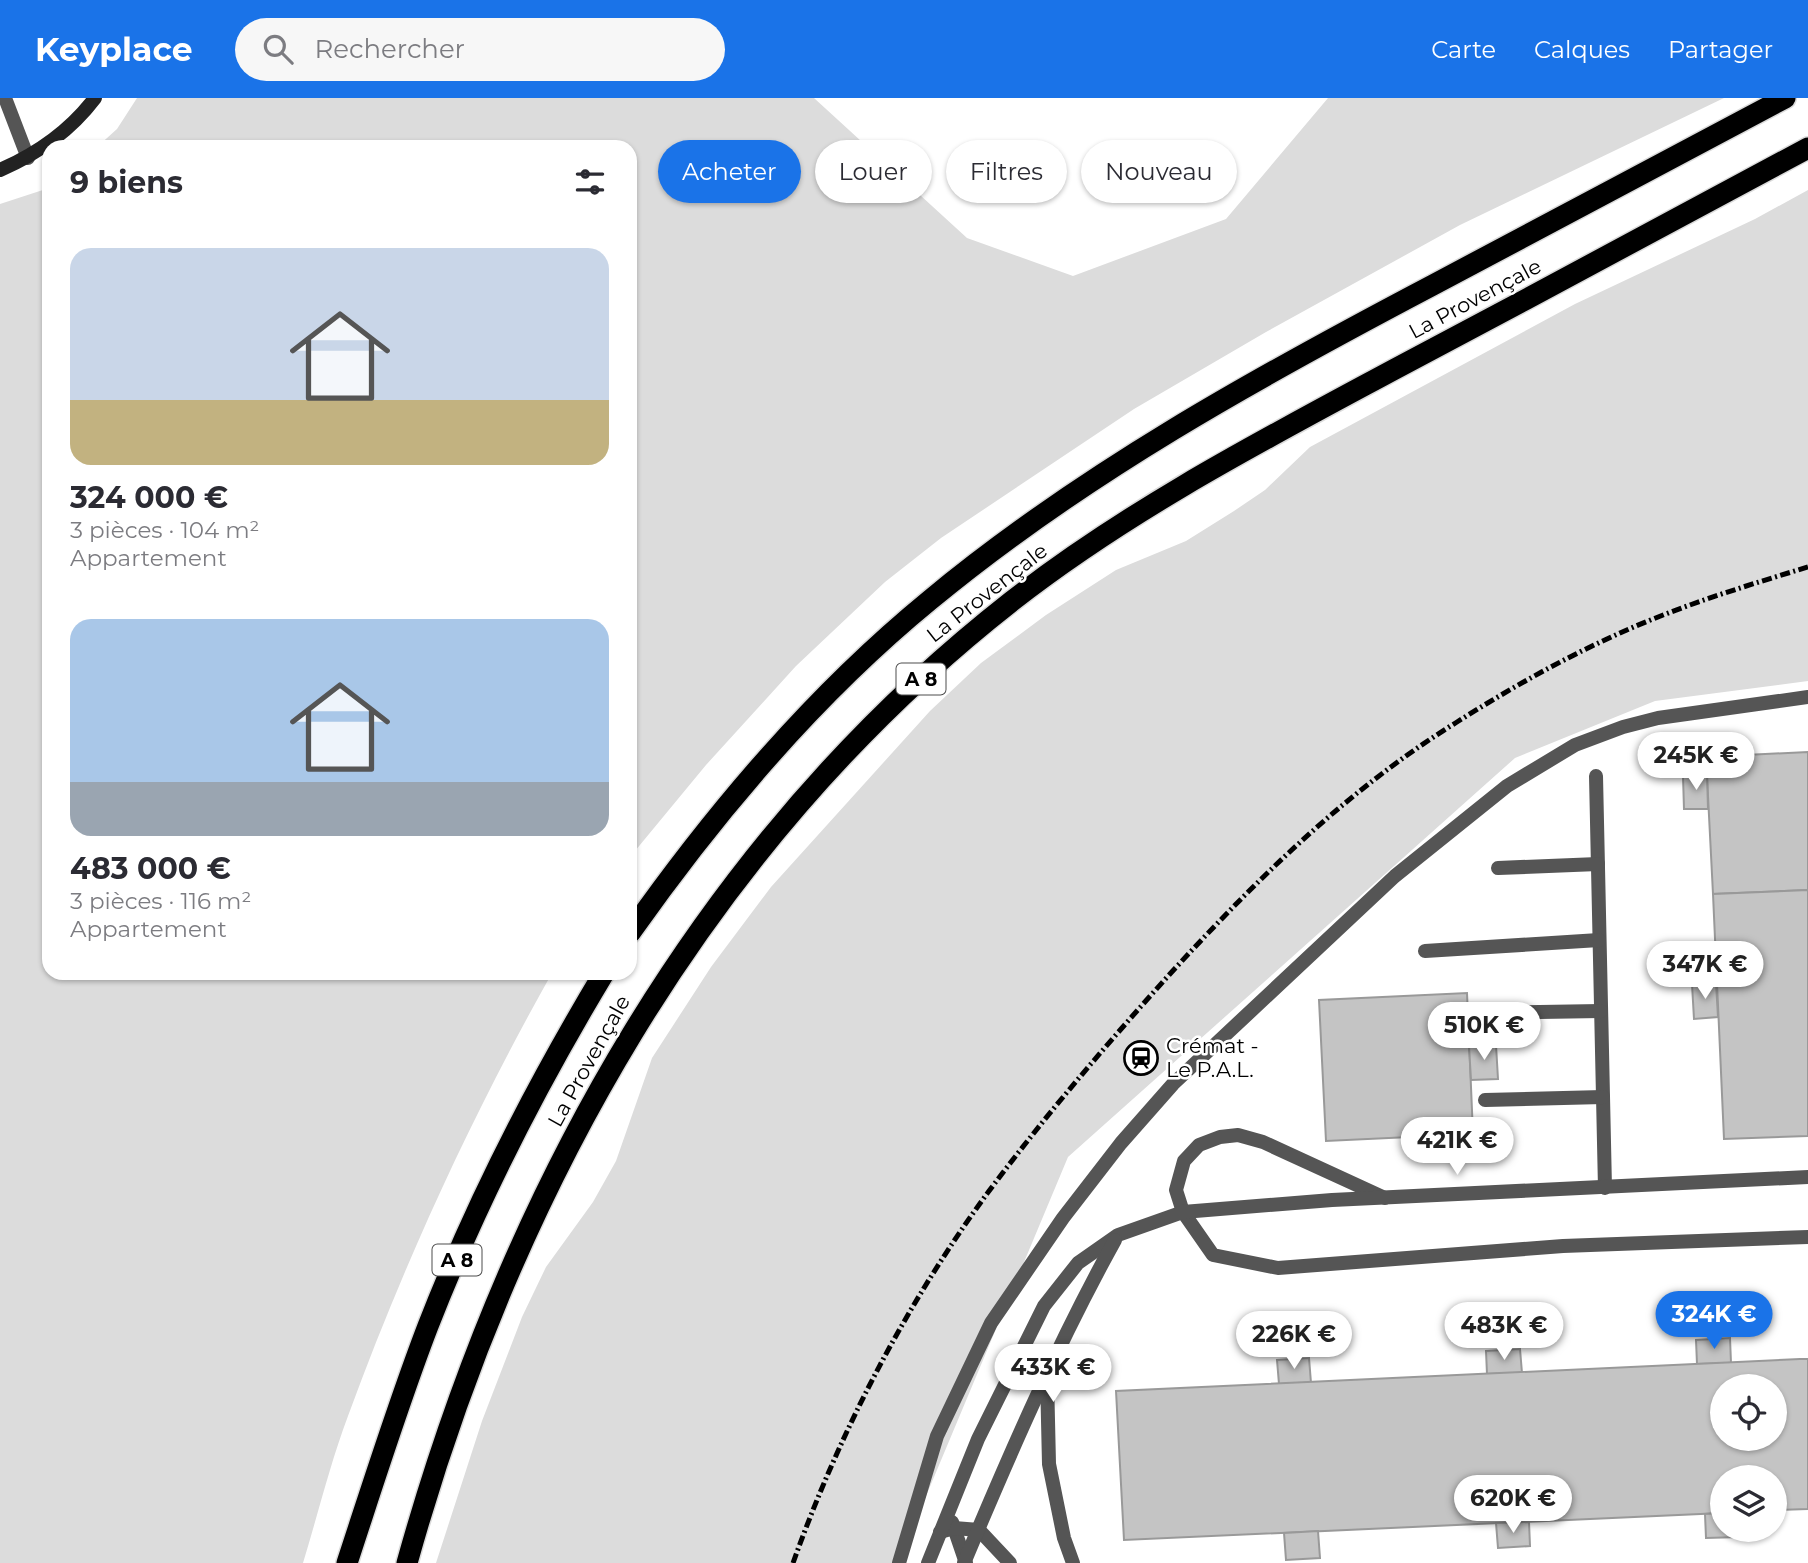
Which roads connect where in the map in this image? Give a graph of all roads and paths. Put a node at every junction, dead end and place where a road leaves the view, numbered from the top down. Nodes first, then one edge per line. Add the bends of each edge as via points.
1 (5, 98) edge
2 (95, 98) edge
3 (1785, 98) edge
4 (54, 140) edge
5 (42, 148) edge
6 (1808, 148) edge
7 (28, 158) junction
8 (0, 170) edge
9 (1808, 697) edge
10 (1596, 776) dead end
11 (1598, 864) junction
12 (1497, 868) dead end
13 (637, 923) edge
14 (1600, 940) junction
15 (1425, 951) dead end
16 (600, 980) edge
17 (1601, 1012) junction
18 (1480, 1013) dead end
19 (1603, 1097) junction
20 (1485, 1100) dead end
21 (1808, 1177) edge
22 (1605, 1188) junction
23 (1385, 1198) junction
24 (1183, 1212) junction
25 (1118, 1235) junction
26 (1808, 1237) edge
27 (1047, 1377) junction
28 (947, 1530) junction
29 (979, 1530) junction
30 (347, 1563) edge
31 (407, 1563) edge
32 (899, 1563) edge
33 (928, 1563) edge
34 (965, 1563) edge
35 (1010, 1563) edge
36 (1073, 1563) edge

1 - 7 street
2 - 4 street
3 - 13 highway, La Provençale / A 8 via 1318,345 1046,512 928,601 815,706 746,782
5 - 7 street
6 - 31 highway, La Provençale / A 8 via 1192,479 1016,598 888,709 819,780 688,944 604,1080 542,1200 479,1345
7 - 8 street
9 - 32 street via 1623,727 1575,745 1507,786 1395,876 1173,1084 1063,1218 991,1323 937,1436
10 - 11 street
11 - 12 street
11 - 14 street
14 - 15 street
14 - 17 street
16 - 30 highway, La Provençale / A 8 via 493,1176 428,1325
17 - 18 street
17 - 19 street
19 - 20 street
19 - 22 street
21 - 22 street
22 - 23 street
23 - 24 street
23 - 24 street via 1238,1135 1199,1144 1184,1161 1176,1190
24 - 25 street
24 - 26 street via 1213,1255 1278,1268 1563,1246
25 - 27 street
25 - 28 street via 1078,1263 1044,1306 978,1439 949,1511
27 - 29 street
27 - 36 street via 1049,1464
28 - 29 street
28 - 33 street
28 - 34 street
29 - 34 street
29 - 35 street

